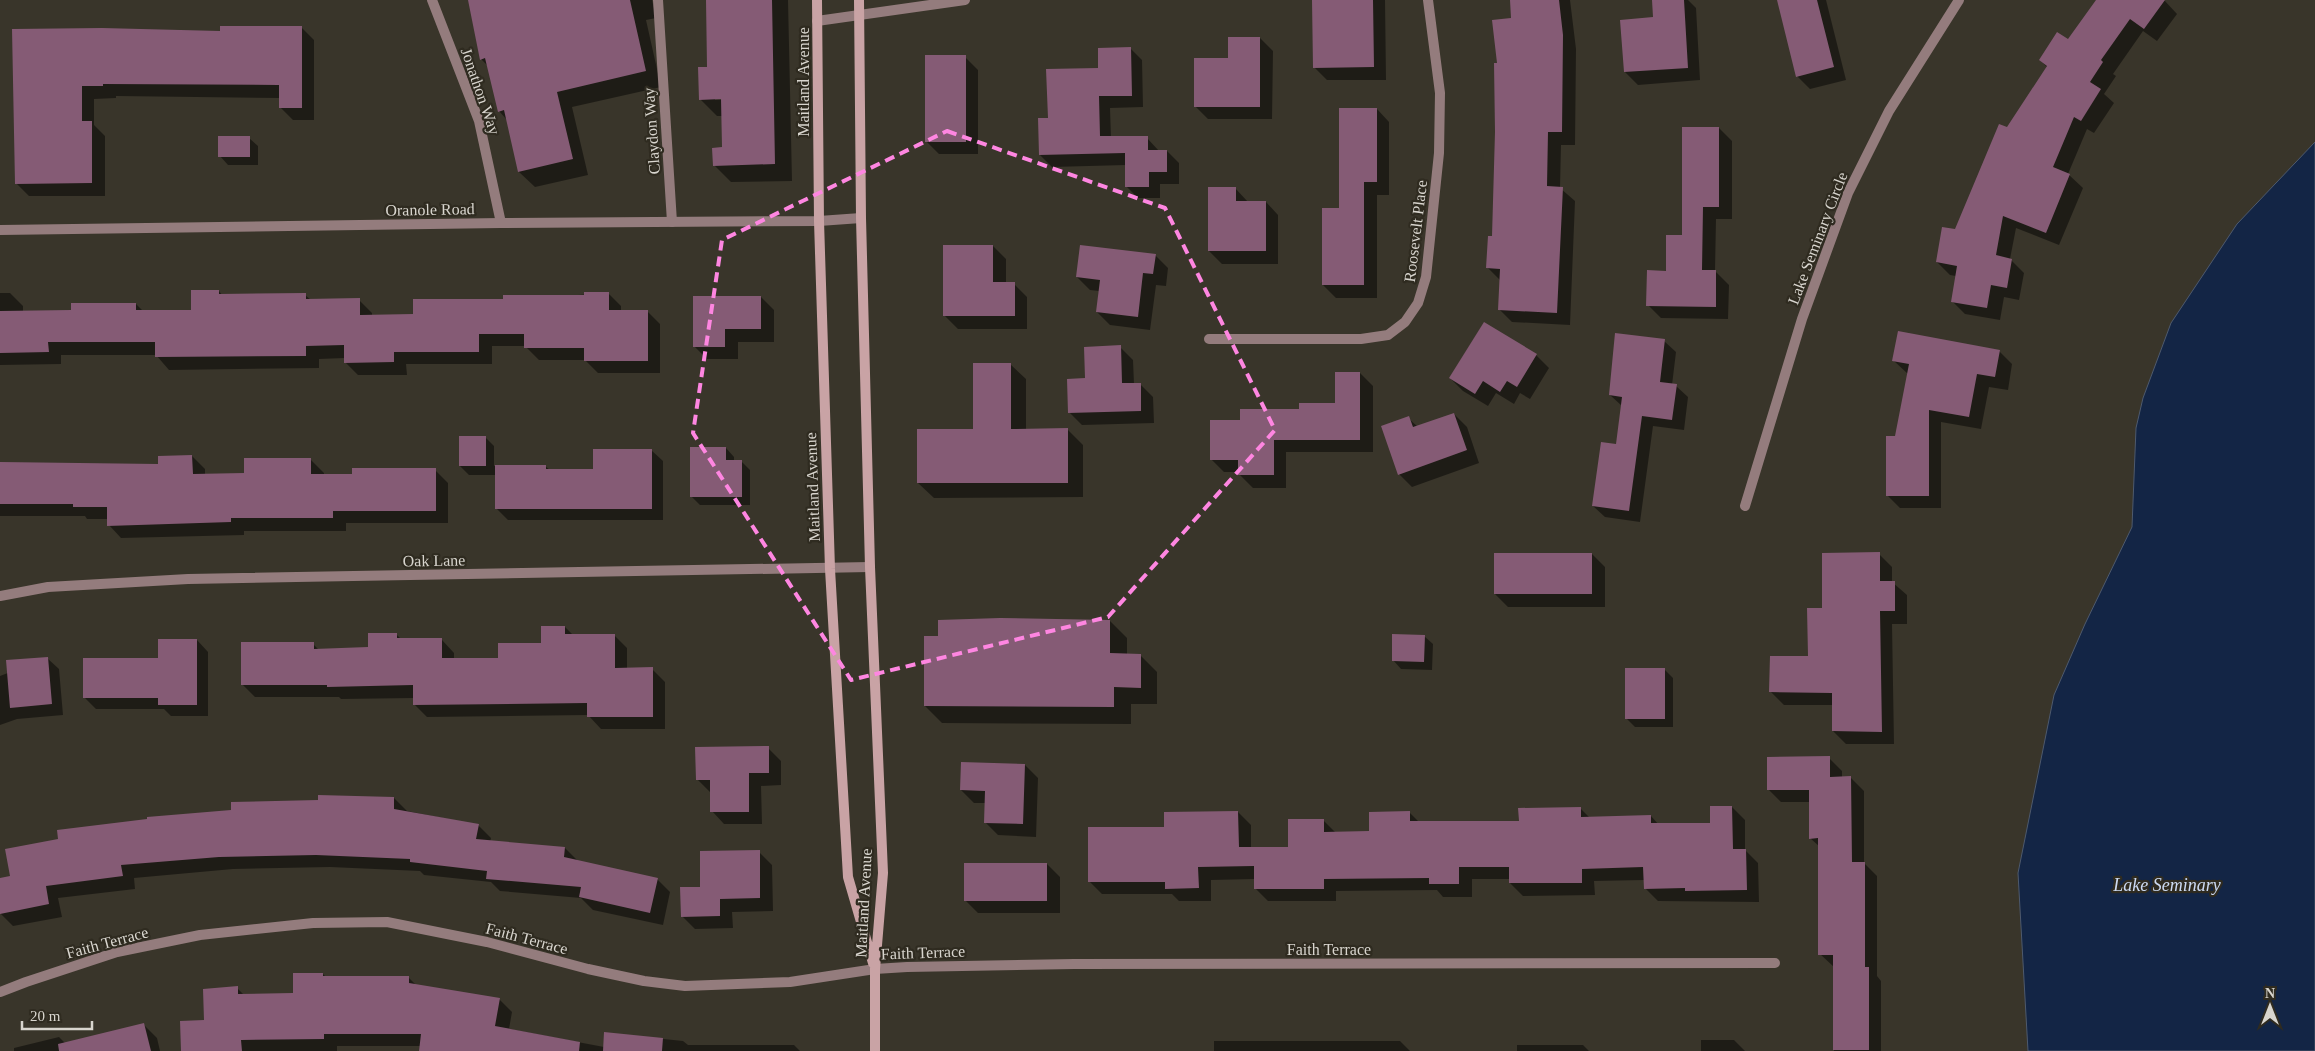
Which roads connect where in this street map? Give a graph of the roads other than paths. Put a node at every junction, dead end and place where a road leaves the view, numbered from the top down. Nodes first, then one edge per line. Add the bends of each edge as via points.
1 (432, 0) edge
2 (658, 0) edge
3 (817, 0) edge
4 (859, 0) edge
5 (965, 0) edge
6 (1428, 0) edge
7 (1959, 0) edge
8 (860, 15) junction
9 (817, 21) junction
10 (861, 218) junction
11 (672, 222) junction
12 (818, 222) junction
13 (501, 223) junction
14 (0, 230) edge
15 (1209, 339) dead end
16 (1745, 506) dead end
17 (870, 567) junction
18 (830, 569) junction
19 (0, 596) edge
20 (1775, 963) dead end
21 (875, 969) junction
22 (0, 992) edge
23 (875, 1051) edge

1 - 13 street, Jonathon Way via 479,121
2 - 11 street, Claydon Way
3 - 9 main road, Maitland Avenue
4 - 8 main road, Maitland Avenue
5 - 8 street
6 - 15 street, Roosevelt Place via 1440,93 1439,153 1426,277 1418,303 1405,322 1388,335 1361,340
7 - 16 street, Lake Seminary Circle via 1889,111 1848,192 1802,319
8 - 9 street
8 - 10 main road, Maitland Avenue
9 - 12 main road, Maitland Avenue
10 - 12 street, Oranole Road
10 - 17 main road, Maitland Avenue
11 - 12 street, Oranole Road
11 - 13 street, Oranole Road
12 - 18 main road, Maitland Avenue
13 - 14 street, Oranole Road
17 - 18 street, Oak Lane
17 - 21 main road, Maitland Avenue via 883,873
18 - 19 street, Oak Lane via 188,579 48,587
18 - 21 main road, Maitland Avenue via 848,877
20 - 21 street, Faith Terrace via 1074,964
21 - 22 street, Faith Terrace via 790,982 685,986 588,969 487,942 387,922 313,923 200,935 117,952
21 - 23 main road, Maitland Avenue

